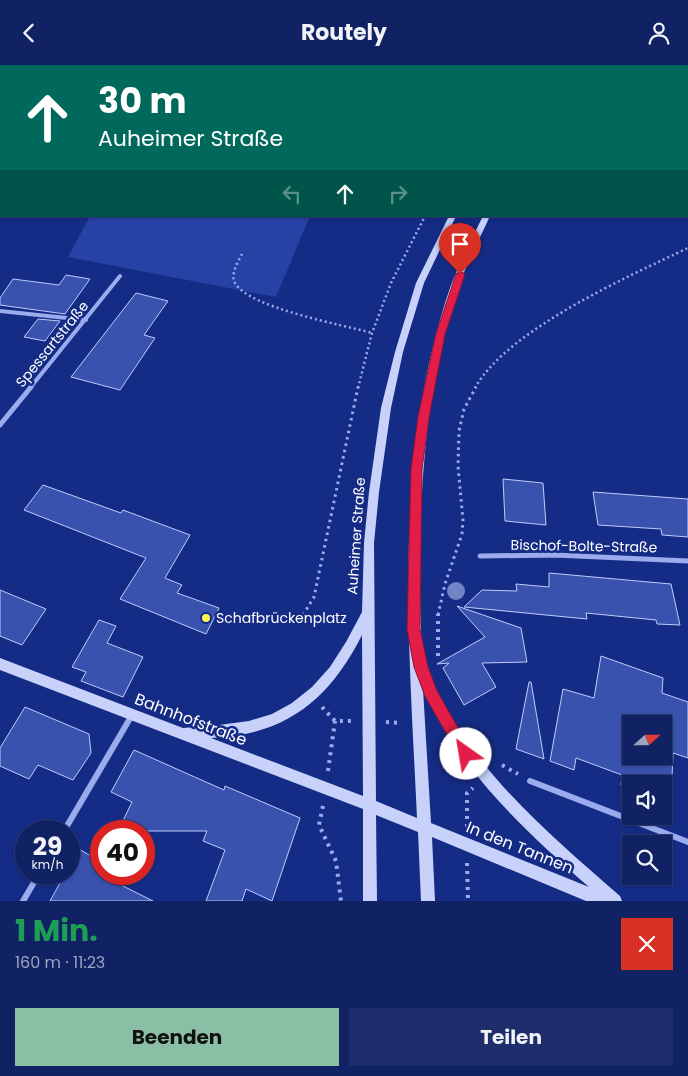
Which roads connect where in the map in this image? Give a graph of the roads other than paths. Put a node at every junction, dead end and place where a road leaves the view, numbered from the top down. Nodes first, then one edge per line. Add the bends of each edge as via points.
1 (453, 217) edge
2 (487, 217) edge
3 (120, 276) dead end
4 (0, 311) edge
5 (86, 320) junction
6 (0, 425) edge
7 (480, 556) dead end
8 (688, 561) edge
9 (368, 613) junction
10 (414, 629) junction
11 (0, 664) edge
12 (132, 715) junction
13 (179, 733) junction
14 (530, 781) road end
15 (369, 805) junction
16 (70, 820) edge
17 (424, 829) junction
18 (688, 842) edge
19 (32, 885) edge
20 (23, 901) edge
21 (370, 901) edge
22 (428, 901) edge
23 (601, 901) edge
24 (615, 901) edge

1 - 9 main road, Auheimer Straße via 420,283 388,399 369,543
2 - 10 main road via 455,287 440,334 424,417 417,469
3 - 5 street, Spessartstraße
4 - 5 street
5 - 6 street, Spessartstraße
7 - 8 street, Bischof-Bolte-Straße via 555,555
9 - 13 main road via 338,666 313,696 299,707 278,719 229,731
9 - 15 main road, Auheimer Straße
10 - 17 main road
10 - 24 main road via 421,667 432,696 466,754 494,789
11 - 12 main road, Bahnhofstraße
12 - 13 main road, Bahnhofstraße
12 - 16 street
13 - 15 main road, Bahnhofstraße
14 - 18 street
15 - 17 main road, Bahnhofstraße
15 - 21 main road, Auheimer Straße
17 - 22 main road
17 - 23 main road, In den Tannen
19 - 20 street

